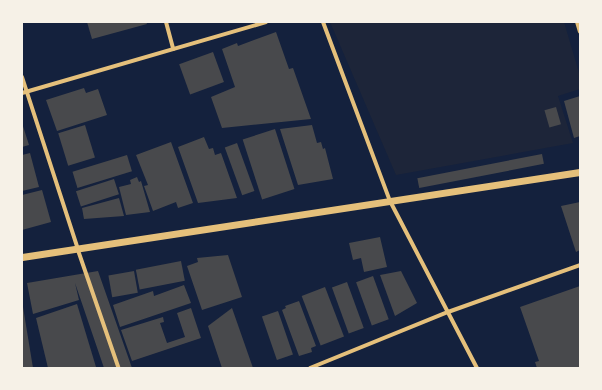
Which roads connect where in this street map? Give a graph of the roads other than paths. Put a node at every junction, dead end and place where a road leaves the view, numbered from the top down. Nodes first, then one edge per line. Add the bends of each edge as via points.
1 (166, 22) edge
2 (266, 22) edge
3 (323, 22) edge
4 (577, 22) edge
5 (580, 32) edge
6 (173, 49) junction
7 (22, 76) edge
8 (24, 92) edge
9 (580, 172) edge
10 (390, 200) junction
11 (78, 249) junction
12 (22, 257) edge
13 (580, 264) edge
14 (448, 312) junction
15 (119, 368) edge
16 (310, 368) edge
17 (477, 368) edge

1 - 6 street
2 - 6 street
3 - 10 street
4 - 5 street
6 - 8 street
7 - 8 street
8 - 11 street
9 - 10 street
10 - 11 street
10 - 14 street
11 - 12 street
11 - 15 street
13 - 14 street
14 - 16 street
14 - 17 street

